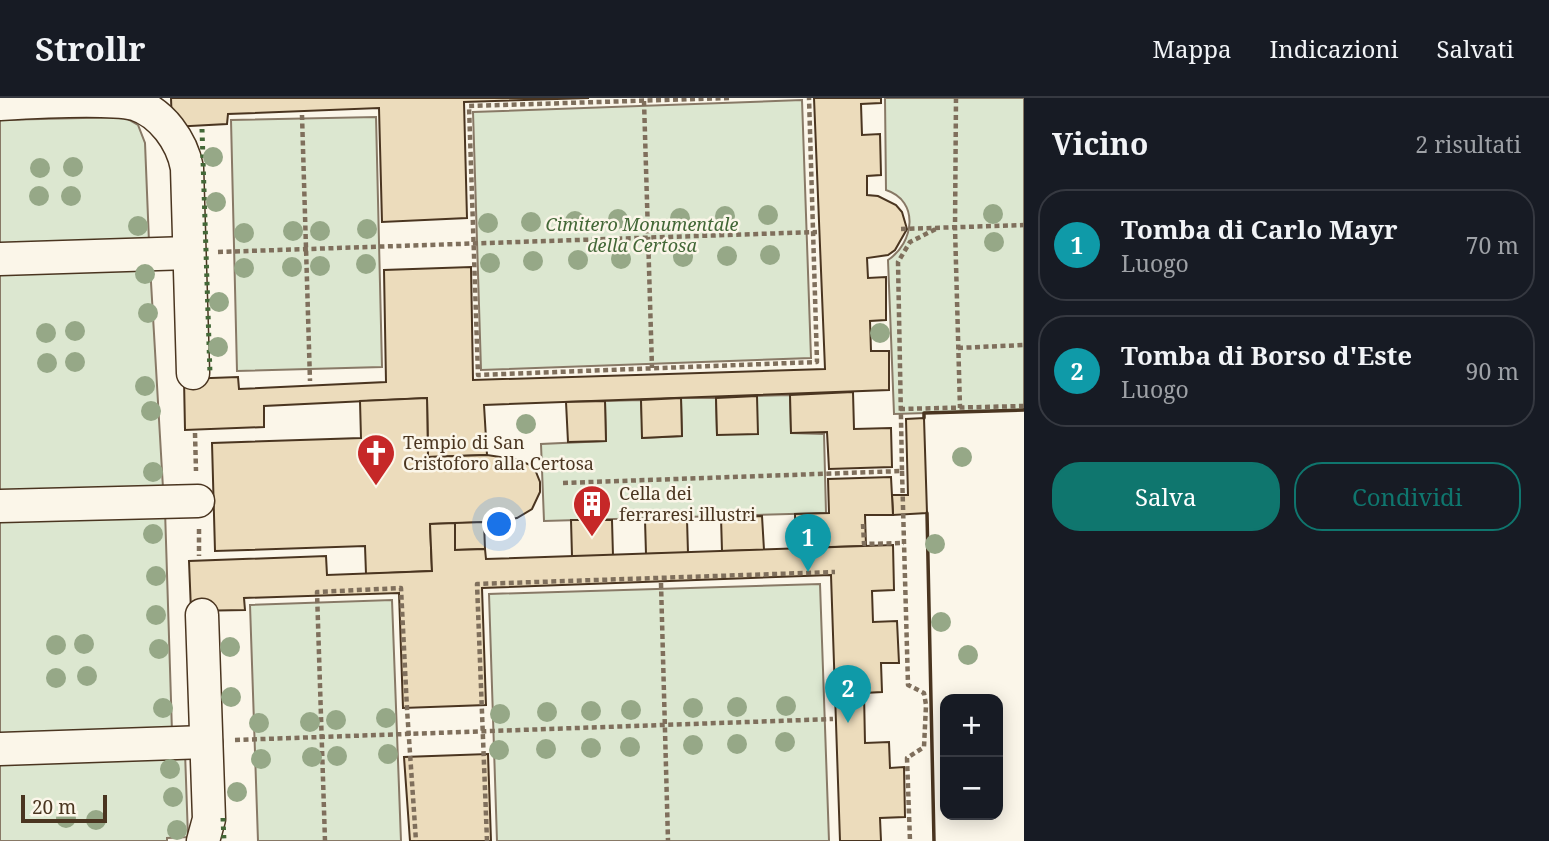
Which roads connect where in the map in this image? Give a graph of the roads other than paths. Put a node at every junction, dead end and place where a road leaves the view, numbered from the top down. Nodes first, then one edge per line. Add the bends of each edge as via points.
1 (0, 104) edge
2 (189, 253) junction
3 (0, 259) edge
4 (193, 373) dead end
5 (198, 501) dead end
6 (0, 506) edge
7 (201, 615) dead end
8 (206, 742) junction
9 (0, 749) edge
10 (203, 841) edge

1 - 2 lane via 118,101 146,108 184,153
2 - 3 lane
2 - 4 lane
5 - 6 lane
7 - 8 lane
8 - 9 lane
8 - 10 lane via 209,819

